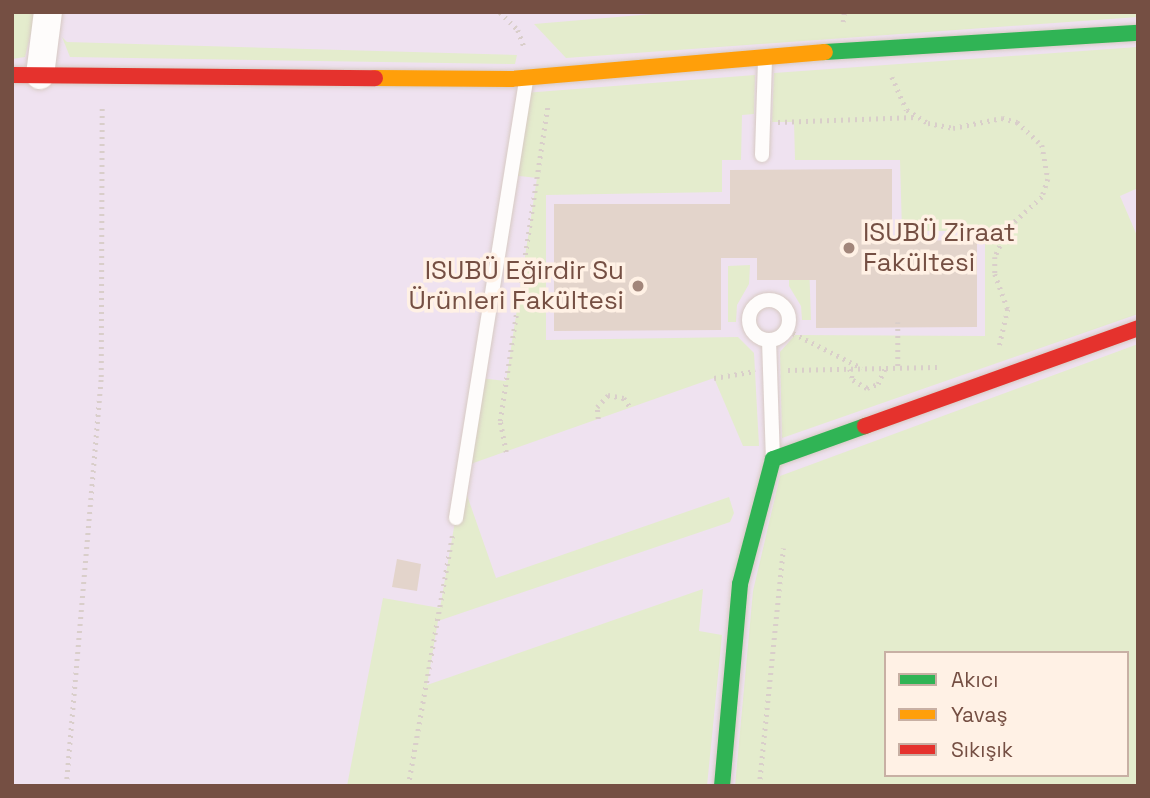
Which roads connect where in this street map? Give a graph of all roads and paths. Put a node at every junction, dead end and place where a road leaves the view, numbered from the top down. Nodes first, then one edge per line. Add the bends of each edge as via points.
1 (48, 12) edge
2 (500, 12) edge
3 (1138, 33) edge
4 (765, 58) junction
5 (891, 65) dead end
6 (102, 74) junction
7 (26, 75) edge
8 (526, 78) junction
9 (550, 90) dead end
10 (916, 117) junction
11 (763, 122) junction
12 (762, 155) dead end
13 (898, 322) dead end
14 (1138, 328) edge
15 (787, 330) junction
16 (769, 341) junction
17 (995, 351) dead end
18 (950, 366) dead end
19 (884, 368) junction
20 (898, 368) junction
21 (850, 369) junction
22 (862, 369) junction
23 (770, 370) junction
24 (714, 378) dead end
25 (630, 407) dead end
26 (598, 419) dead end
27 (506, 452) dead end
28 (773, 459) junction
29 (456, 518) joint
30 (783, 544) dead end
31 (66, 786) edge
32 (408, 786) edge
33 (722, 786) edge
34 (759, 786) edge

1 - 7 street
2 - 8 path via 523,41
3 - 4 street
4 - 8 street
4 - 11 lane
5 - 10 path via 900,101
6 - 7 street
6 - 8 street
6 - 31 path via 100,377
8 - 29 lane
9 - 27 path via 500,421
10 - 11 path
10 - 17 path via 953,128 988,118 1017,122 1042,145 1048,161 1042,197 1009,227 995,257 1007,327
11 - 12 lane
13 - 20 path
14 - 28 street
15 - 16 lane
15 - 16 lane via 789,317 782,305 769,300 757,304 750,314 750,327 757,337
15 - 22 path
16 - 23 lane
18 - 20 path
19 - 20 path
19 - 21 path via 878,384 867,388 853,380
19 - 22 path
21 - 22 path
21 - 23 path
23 - 24 path
23 - 28 lane
25 - 26 path via 624,398 608,395 599,401
28 - 33 street via 740,584
29 - 32 path
30 - 34 path

